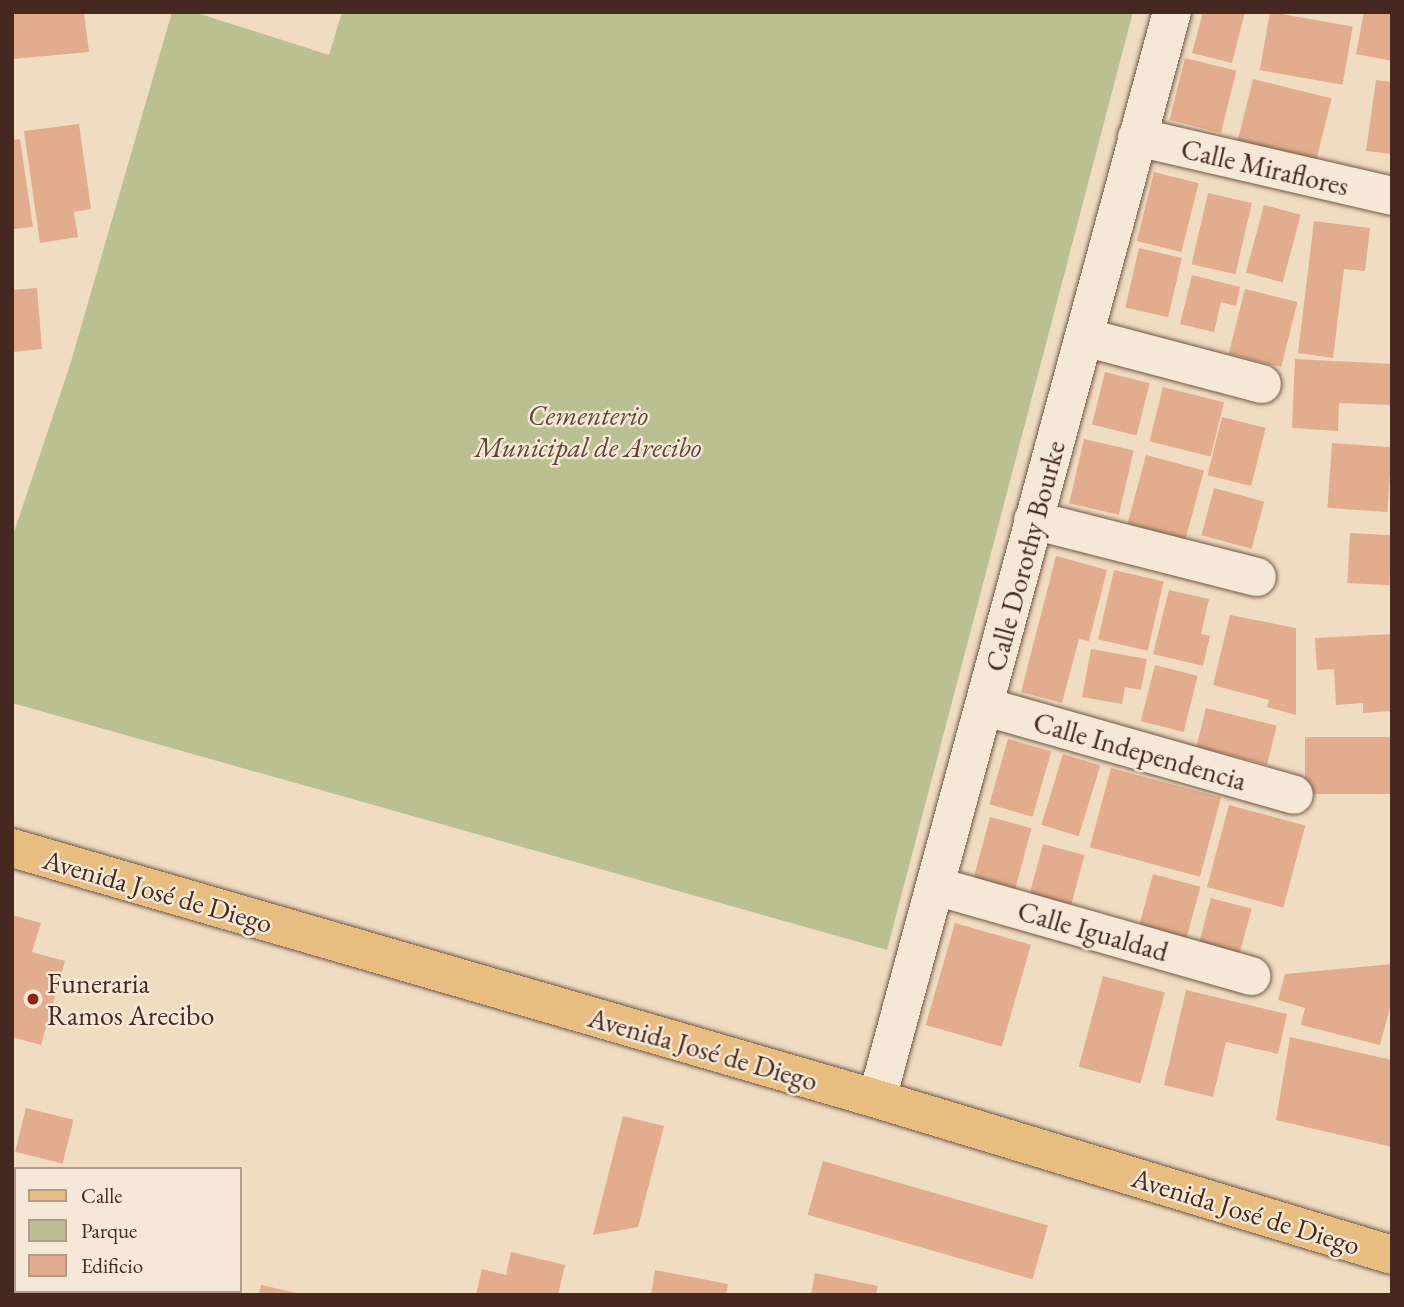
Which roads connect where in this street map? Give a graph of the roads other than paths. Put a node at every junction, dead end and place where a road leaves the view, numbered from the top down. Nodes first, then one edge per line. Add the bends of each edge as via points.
1 (1171, 12) edge
2 (1138, 137) junction
3 (1392, 196) edge
4 (1084, 337) junction
5 (1262, 384) dead end
6 (1033, 520) junction
7 (1257, 577) dead end
8 (986, 707) junction
9 (1294, 795) dead end
10 (12, 848) edge
11 (935, 886) junction
12 (1251, 976) dead end
13 (877, 1099) junction
14 (1392, 1255) edge

1 - 2 street, Calle Dorothy Bourke
2 - 3 street, Calle Miraflores
2 - 4 street, Calle Dorothy Bourke
4 - 5 street
4 - 6 street, Calle Dorothy Bourke
6 - 7 street
6 - 8 street, Calle Dorothy Bourke
8 - 9 street, Calle Independencia
8 - 11 street, Calle Dorothy Bourke
10 - 13 main road, Avenida José de Diego
11 - 12 street, Calle Igualdad
11 - 13 street, Calle Dorothy Bourke
13 - 14 main road, Avenida José de Diego

